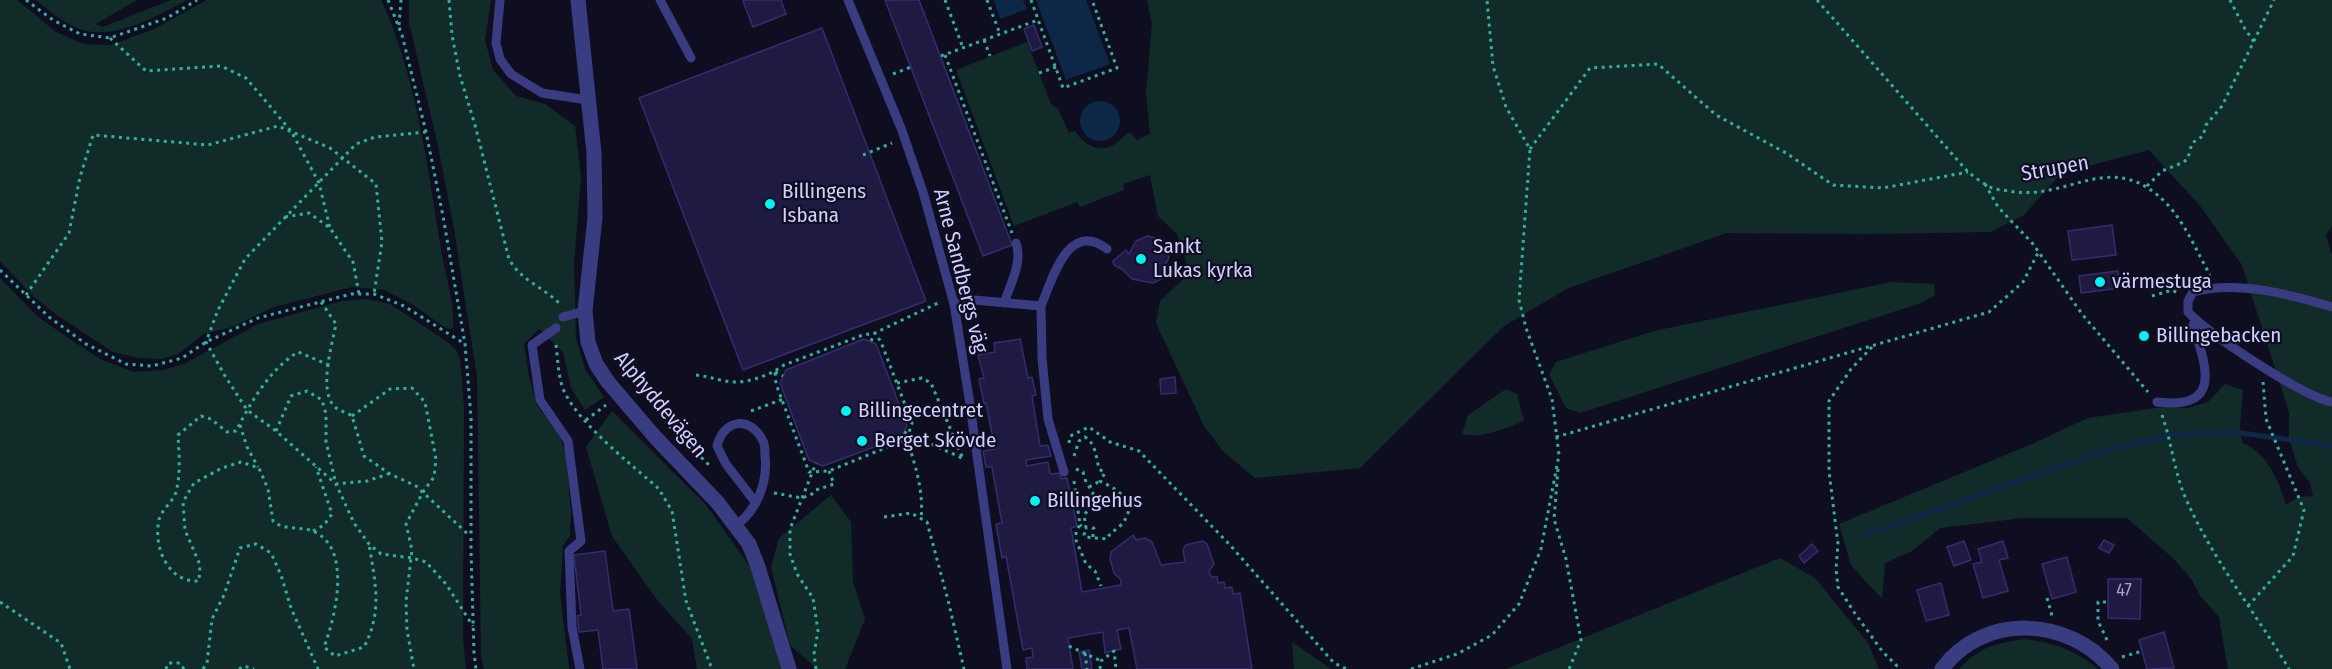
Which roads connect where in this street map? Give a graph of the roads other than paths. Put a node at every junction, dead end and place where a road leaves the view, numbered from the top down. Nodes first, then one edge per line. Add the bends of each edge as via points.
1 (500, 0) edge
2 (578, 0) edge
3 (660, 0) edge
4 (848, 0) edge
5 (691, 58) dead end
6 (588, 100) junction
7 (1016, 243) road end
8 (1107, 249) dead end
9 (1004, 303) junction
10 (954, 304) junction
11 (1041, 306) junction
12 (2332, 307) edge
13 (585, 311) junction
14 (563, 317) road end
15 (2196, 321) junction
16 (556, 328) road end
17 (2157, 402) road end
18 (2332, 402) edge
19 (1069, 470) road end
20 (756, 503) junction
21 (736, 525) junction
22 (2115, 664) edge
23 (580, 669) edge
24 (789, 669) edge
25 (1007, 669) edge
26 (1942, 669) edge

1 - 6 lane via 496,43 500,59 511,74 542,93
2 - 6 street, Alphyddevägen
3 - 5 lane
4 - 10 lane, Arne Sandbergs väg via 912,160
6 - 13 street, Alphyddevägen via 595,217
7 - 9 lane via 1016,267
8 - 11 lane via 1100,243 1086,241 1068,250
9 - 10 lane via 974,300
9 - 11 lane
10 - 25 lane, Arne Sandbergs väg
11 - 19 lane via 1048,419
12 - 15 lane via 2296,296 2215,288 2193,292 2188,312
13 - 14 lane
13 - 21 street, Alphyddevägen via 588,342 608,382
15 - 17 lane via 2193,325 2204,364 2205,385 2199,396 2188,402
15 - 18 lane via 2301,389
16 - 23 lane via 532,345 532,353 540,400 567,441 580,541 569,551 572,627
20 - 20 lane via 767,472 764,442 752,426 730,426 720,434 717,446
20 - 21 lane
21 - 24 street, Alphyddevägen via 758,567
22 - 26 street via 2078,640 2046,629 2007,628 1986,635

